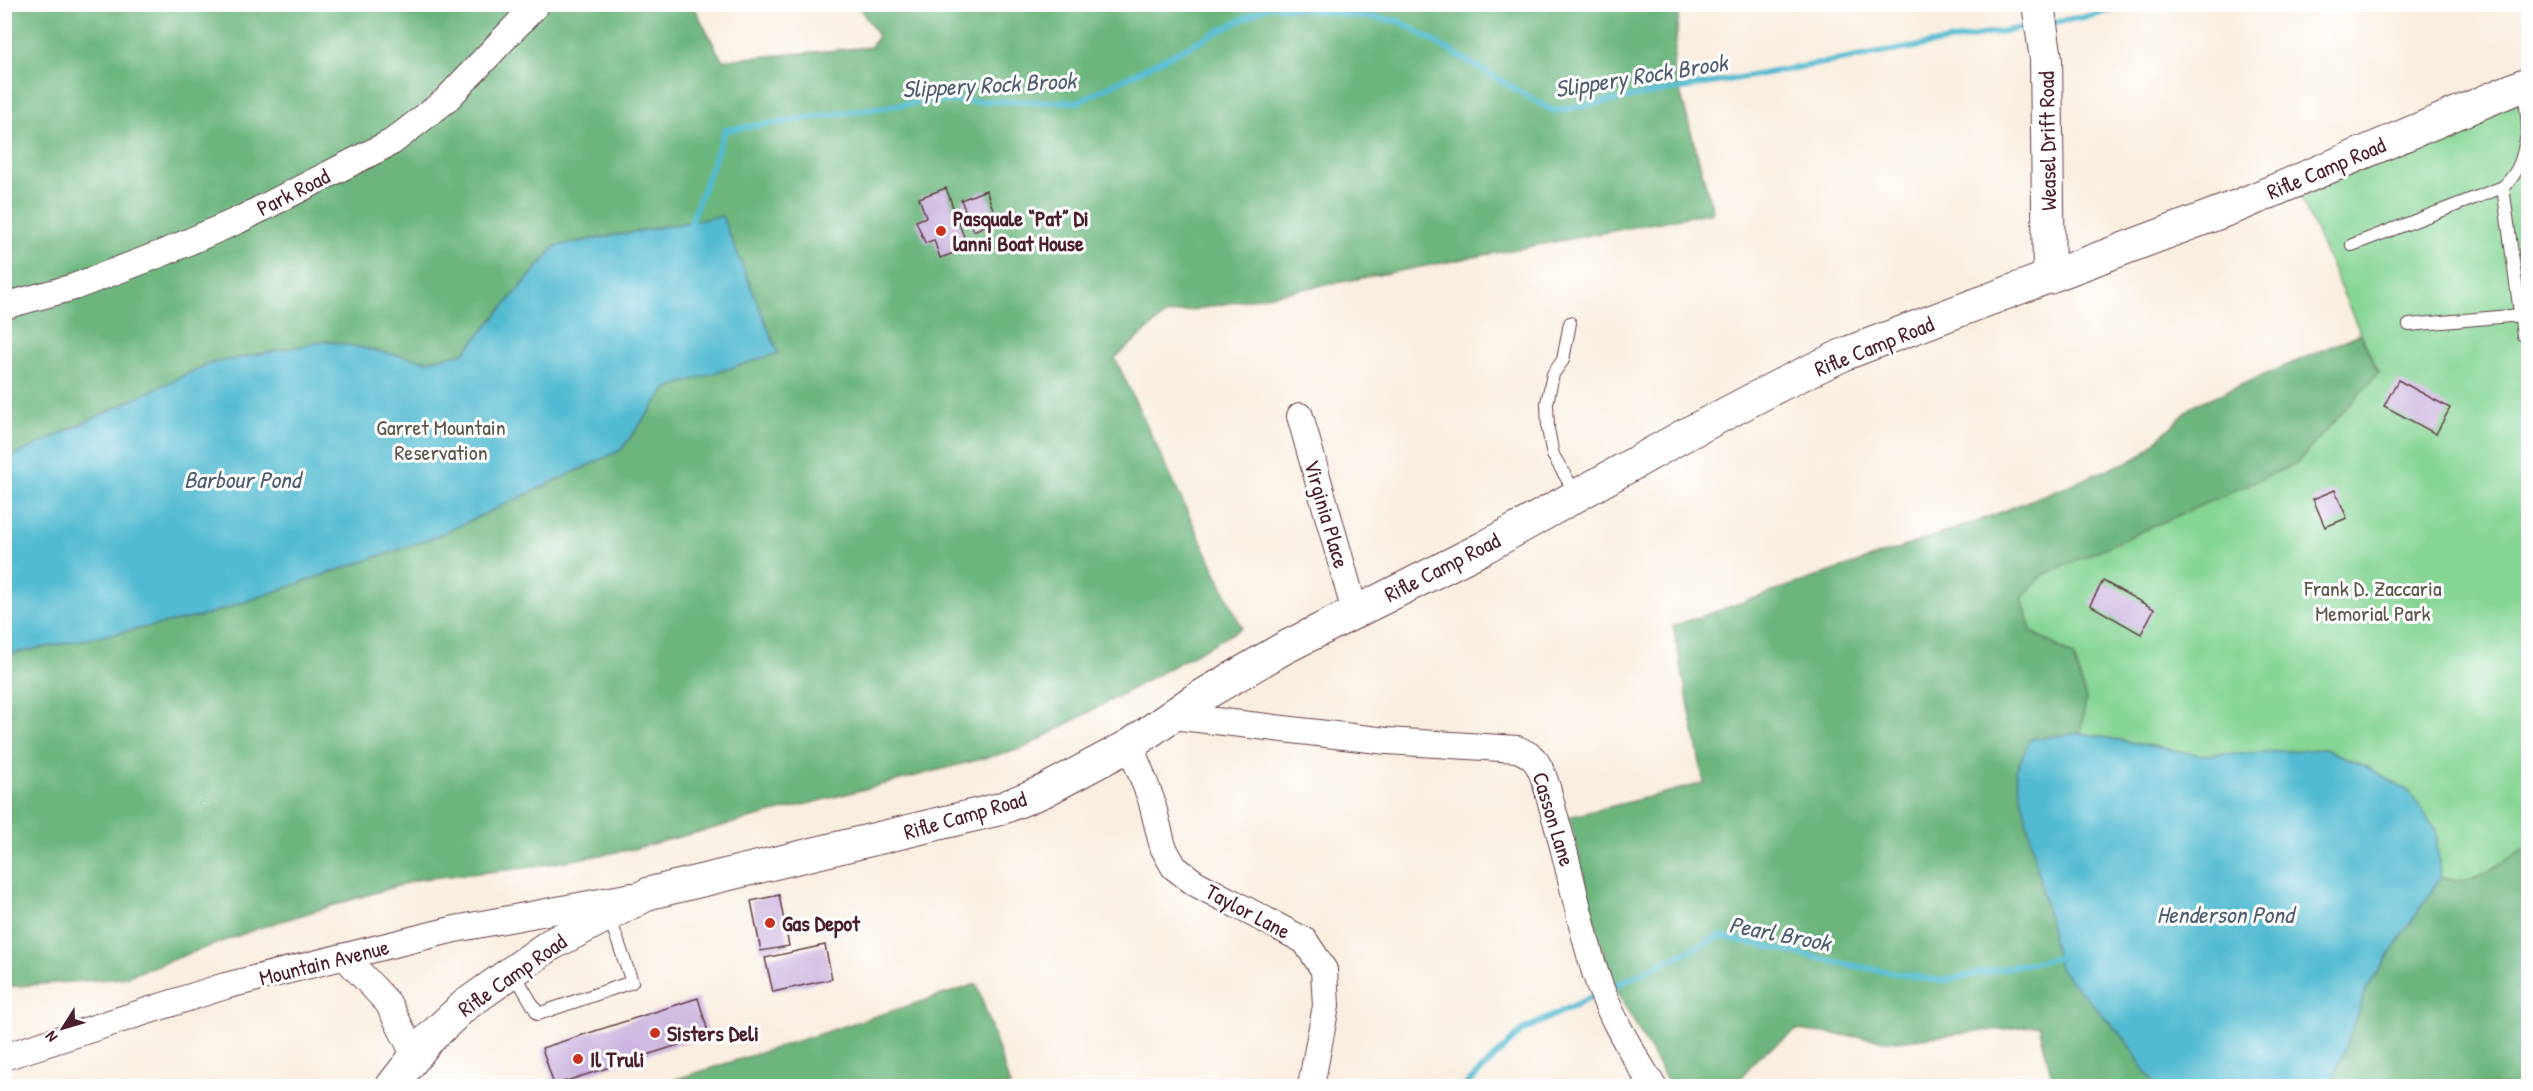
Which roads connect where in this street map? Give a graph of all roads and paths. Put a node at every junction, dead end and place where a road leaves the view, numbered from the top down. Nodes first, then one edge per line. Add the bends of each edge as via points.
1 (537, 4) edge
2 (2038, 4) edge
3 (2526, 84) edge
4 (2529, 128) edge
5 (2504, 188) junction
6 (2352, 245) dead end
7 (2049, 278) junction
8 (4, 306) edge
9 (2521, 315) junction
10 (1570, 323) dead end
11 (2409, 325) dead end
12 (2523, 335) dead end
13 (1300, 416) dead end
14 (1577, 495) junction
15 (1355, 612) junction
16 (1172, 716) junction
17 (1130, 745) junction
18 (650, 893) junction
19 (608, 914) junction
20 (345, 957) junction
21 (512, 970) junction
22 (415, 1056) junction
23 (4, 1058) edge
24 (392, 1086) edge
25 (1311, 1086) edge
26 (1653, 1086) edge

1 - 8 street, Park Road via 445,101 392,142 239,220 163,253 74,287
2 - 7 street, Weasel Drift Road via 2046,59
3 - 4 lane
3 - 7 street, Rifle Camp Road via 2240,205
4 - 5 lane via 2514,178
5 - 6 lane
5 - 9 lane
7 - 14 street, Rifle Camp Road via 1836,358
9 - 11 lane
9 - 12 lane
10 - 14 lane via 1563,360 1553,374 1547,412 1554,455
13 - 15 street, Virginia Place
14 - 15 street, Rifle Camp Road via 1485,547
15 - 16 street, Rifle Camp Road via 1284,648
16 - 17 street, Rifle Camp Road
16 - 26 street, Casson Lane via 1387,741 1517,749 1530,754 1539,766 1549,795 1595,972 1618,1027
17 - 18 street, Rifle Camp Road via 1044,791 1000,809
17 - 25 street, Taylor Lane via 1151,799 1163,847 1174,867 1195,883 1305,941 1324,970 1326,1006
18 - 19 street, Rifle Camp Road
18 - 20 street, Mountain Avenue via 454,929
19 - 21 street, Rifle Camp Road
19 - 21 lane via 632,982 538,1014
20 - 22 street via 388,1003
20 - 23 street, Mountain Avenue via 225,986
21 - 22 street, Rifle Camp Road via 464,1006
22 - 24 street, Rifle Camp Road

